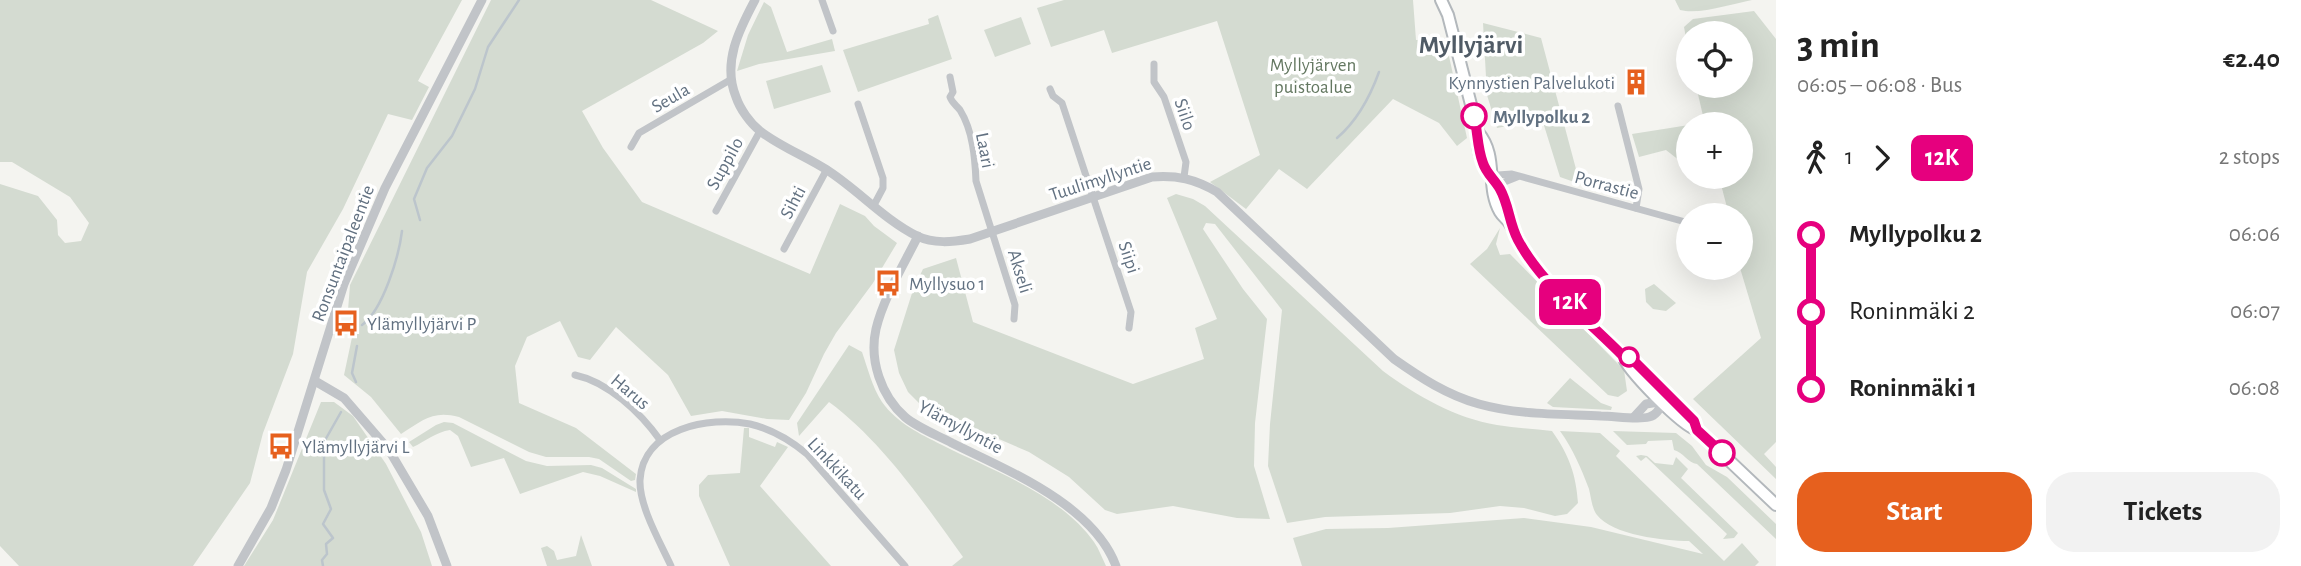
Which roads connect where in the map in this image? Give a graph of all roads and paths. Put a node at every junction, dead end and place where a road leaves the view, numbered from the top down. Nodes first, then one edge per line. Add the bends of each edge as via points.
1 (482, 0) edge
2 (755, 0) edge
3 (822, 0) edge
4 (1441, 0) edge
5 (833, 31) dead end
6 (1154, 64) dead end
7 (950, 77) dead end
8 (730, 80) junction
9 (1050, 89) dead end
10 (858, 104) dead end
11 (1618, 106) dead end
12 (760, 131) junction
13 (631, 147) dead end
14 (827, 169) junction
15 (1185, 177) junction
16 (1492, 178) junction
17 (1093, 197) junction
18 (874, 205) junction
19 (1636, 208) junction
20 (716, 211) dead end
21 (1676, 219) edge
22 (992, 232) junction
23 (918, 236) junction
24 (784, 249) dead end
25 (1014, 319) dead end
26 (1129, 328) dead end
27 (575, 374) dead end
28 (315, 381) junction
29 (1666, 400) junction
30 (660, 440) junction
31 (1776, 505) edge
32 (239, 566) edge
33 (447, 566) edge
34 (671, 566) edge
35 (905, 566) edge
36 (1116, 566) edge

1 - 28 street, Ronsuntaipaleentie via 385,188 344,284
2 - 8 street via 736,41
3 - 5 street
4 - 16 main road via 1484,167
6 - 15 street, Siilo via 1154,82 1164,97 1186,162
7 - 22 street, Laari via 950,97 973,146 976,181
8 - 12 street, Tuulimyllyntie via 748,120
8 - 13 street, Seula via 639,133
9 - 17 street, Siipi via 1062,103
10 - 18 street via 883,178
11 - 19 street via 1639,190
12 - 14 street, Tuulimyllyntie
12 - 20 street, Suppilo
14 - 18 street, Tuulimyllyntie
14 - 24 street, Sihti
15 - 17 street, Tuulimyllyntie via 1152,177
15 - 29 street, Tuulimyllyntie via 1217,192 1394,359 1447,392 1513,411 1634,416 1646,404
16 - 19 street, Porrastie via 1502,183 1517,177
16 - 29 main road via 1491,191 1502,216 1533,265 1622,355 1625,364
17 - 22 street, Tuulimyllyntie
17 - 26 street, Siipi via 1131,312
18 - 23 street, Tuulimyllyntie
19 - 21 street, Porrastie
22 - 23 street, Tuulimyllyntie via 952,242
22 - 25 street, Akseli via 1015,305
23 - 36 street, Ylämyllyntie via 876,331 878,377 888,397 926,430 1063,503 1100,540
27 - 30 street, Harus via 611,391
28 - 32 street, Ronsuntaipaleentie via 271,508
28 - 33 street via 344,398 388,450 428,516
29 - 31 main road via 1688,427 1697,430
30 - 34 street via 642,469 640,484
30 - 35 street, Linkkikatu via 711,422 750,424 785,438 807,454

